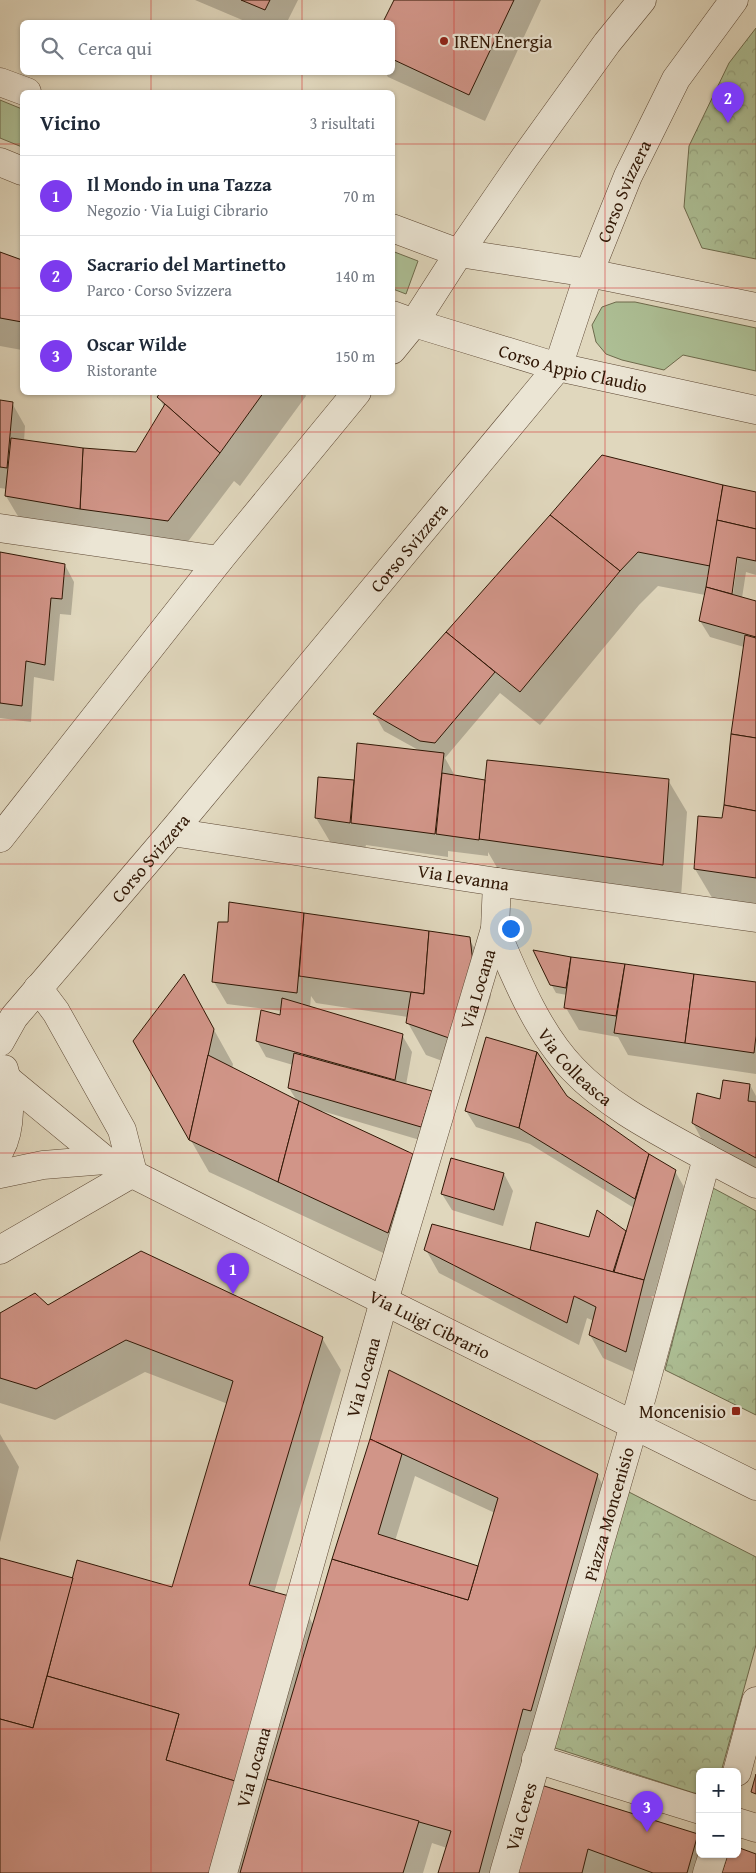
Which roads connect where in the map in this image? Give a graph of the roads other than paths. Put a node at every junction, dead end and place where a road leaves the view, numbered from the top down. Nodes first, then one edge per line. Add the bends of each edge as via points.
1 (642, 0) edge
2 (734, 0) edge
3 (0, 82) edge
4 (22, 90) edge
5 (0, 162) edge
6 (20, 169) edge
7 (395, 229) edge
8 (459, 253) junction
9 (589, 273) junction
10 (756, 307) edge
11 (403, 319) edge
12 (395, 342) edge
13 (558, 366) junction
14 (355, 395) edge
15 (756, 410) edge
16 (0, 528) edge
17 (219, 560) junction
18 (172, 832) junction
19 (0, 838) edge
20 (497, 882) junction
21 (756, 918) edge
22 (495, 929) junction
23 (38, 988) junction
24 (0, 1042) edge
25 (4, 1068) edge
26 (0, 1150) edge
27 (707, 1158) junction
28 (105, 1160) junction
29 (133, 1173) junction
30 (0, 1174) edge
31 (756, 1184) edge
32 (0, 1250) edge
33 (384, 1301) junction
34 (634, 1425) junction
35 (756, 1486) edge
36 (756, 1701) edge
37 (536, 1759) junction
38 (738, 1768) edge
39 (696, 1809) edge
40 (741, 1823) edge
41 (756, 1828) edge
42 (712, 1858) edge
43 (223, 1873) edge
44 (504, 1873) edge
45 (707, 1873) edge

1 - 8 street via 607,43
2 - 9 street, Corso Svizzera via 676,79 628,176
3 - 4 street
5 - 6 street
7 - 8 street
8 - 9 street
8 - 11 street
9 - 10 street
9 - 13 street, Corso Svizzera
11 - 12 street
11 - 13 street, Corso Appio Claudio
13 - 15 street, Corso Appio Claudio
13 - 18 street, Corso Svizzera
14 - 17 street
16 - 17 street
17 - 19 street
18 - 20 street, Via Levanna
18 - 23 street, Corso Svizzera
20 - 21 street, Via Levanna
20 - 22 street, Via Locana
22 - 27 street, Via Colleasca via 521,990 554,1047 572,1068 630,1115
22 - 33 street, Via Locana
23 - 24 street, Corso Svizzera via 14,1017
23 - 29 street via 56,1012 122,1130
25 - 26 street via 10,1112
25 - 28 street, Via Luigi Cibrario
27 - 31 street
27 - 34 street, Piazza Moncenisio
28 - 29 street, Via Luigi Cibrario
28 - 30 street, Via Luigi Cibrario via 43,1165
29 - 32 street
29 - 33 street, Via Luigi Cibrario
33 - 34 street, Via Luigi Cibrario
33 - 43 street, Via Locana
34 - 35 street, Via Luigi Cibrario
34 - 37 street, Piazza Moncenisio
36 - 38 street
37 - 39 street
37 - 44 street, Via Ceres
40 - 41 street
42 - 45 street

